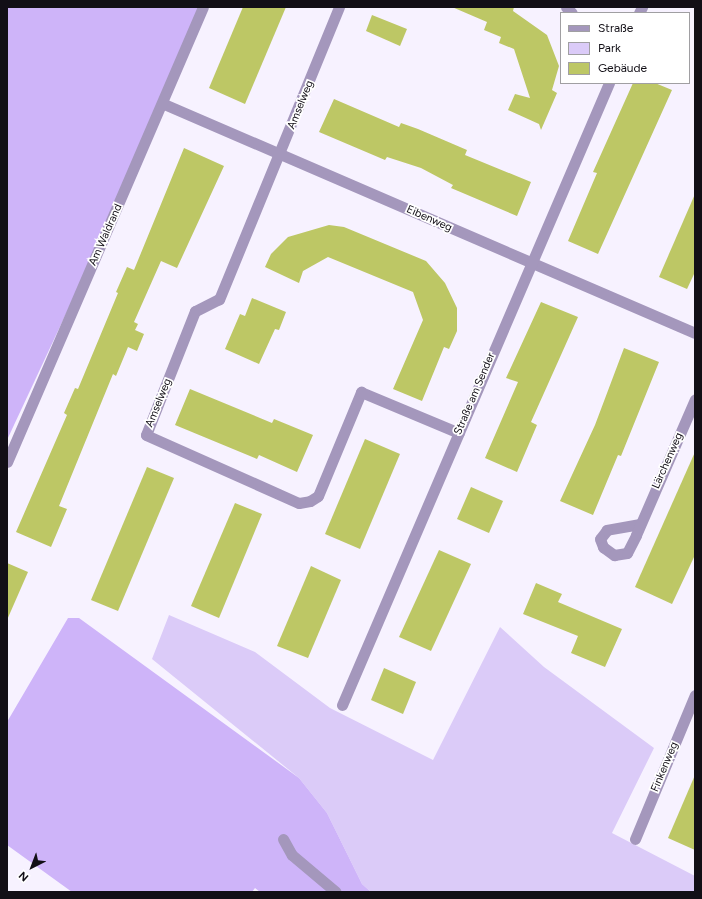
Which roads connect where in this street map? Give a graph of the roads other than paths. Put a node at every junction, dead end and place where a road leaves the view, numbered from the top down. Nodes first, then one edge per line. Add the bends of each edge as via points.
1 (203, 7) edge
2 (340, 7) edge
3 (609, 84) edge
4 (164, 104) junction
5 (281, 154) junction
6 (530, 264) junction
7 (695, 333) edge
8 (695, 399) edge
9 (459, 432) junction
10 (7, 462) edge
11 (640, 524) dead end
12 (695, 695) edge
13 (342, 705) dead end
14 (283, 839) dead end
15 (635, 839) dead end
16 (336, 892) edge

1 - 4 street, Am Waldrand
2 - 5 street, Amselweg
3 - 6 street, Straße am Sender
4 - 5 street, Eibenweg
4 - 10 street, Am Waldrand
5 - 6 street, Eibenweg
5 - 9 street, Amselweg via 219,299 195,311 146,435 299,503 318,496 361,392
6 - 7 street, Eibenweg
6 - 9 street, Straße am Sender
8 - 11 street, Lärchenweg
9 - 13 street, Straße am Sender
12 - 15 street, Finkenweg
14 - 16 street via 292,855

